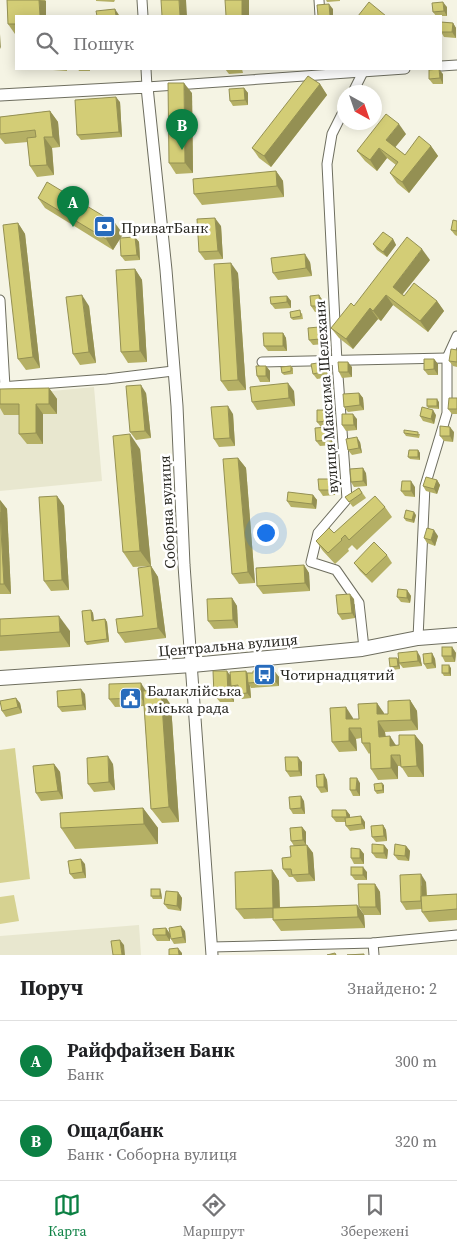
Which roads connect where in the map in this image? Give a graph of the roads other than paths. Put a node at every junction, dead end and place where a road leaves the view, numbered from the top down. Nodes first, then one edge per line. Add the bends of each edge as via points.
1 (142, 0) edge
2 (319, 0) edge
3 (143, 15) edge
4 (320, 15) edge
5 (457, 65) edge
6 (442, 66) edge
7 (146, 70) edge
8 (392, 70) edge
9 (323, 72) edge
10 (363, 72) junction
11 (356, 85) edge
12 (147, 87) junction
13 (0, 94) edge
14 (337, 124) edge
15 (0, 300) edge
16 (457, 336) edge
17 (447, 358) junction
18 (262, 362) dead end
19 (337, 362) junction
20 (173, 371) junction
21 (2, 387) edge
22 (457, 635) edge
23 (418, 638) junction
24 (364, 648) junction
25 (192, 665) junction
26 (0, 678) edge
27 (457, 935) edge
28 (373, 943) junction
29 (212, 951) edge
30 (374, 955) edge

1 - 3 street
2 - 4 street
5 - 6 street
7 - 12 street, Соборна вулиця
8 - 10 street
9 - 10 street
9 - 12 street
10 - 11 street
12 - 13 street
12 - 20 street, Соборна вулиця
14 - 19 street, вулиця Максима Шелеханя via 327,164
15 - 21 street
16 - 17 street
17 - 19 street
17 - 23 street via 447,413 425,486
18 - 19 street
19 - 24 street, вулиця Максима Шелеханя via 347,499 318,533 311,562 336,570 359,603
20 - 21 street
20 - 25 street, Соборна вулиця
22 - 23 main road, Центральна вулиця
23 - 24 main road, Центральна вулиця
24 - 25 main road, Центральна вулиця
25 - 26 main road, Центральна вулиця
25 - 29 street, Соборна вулиця
27 - 28 street
28 - 29 street
28 - 30 street

